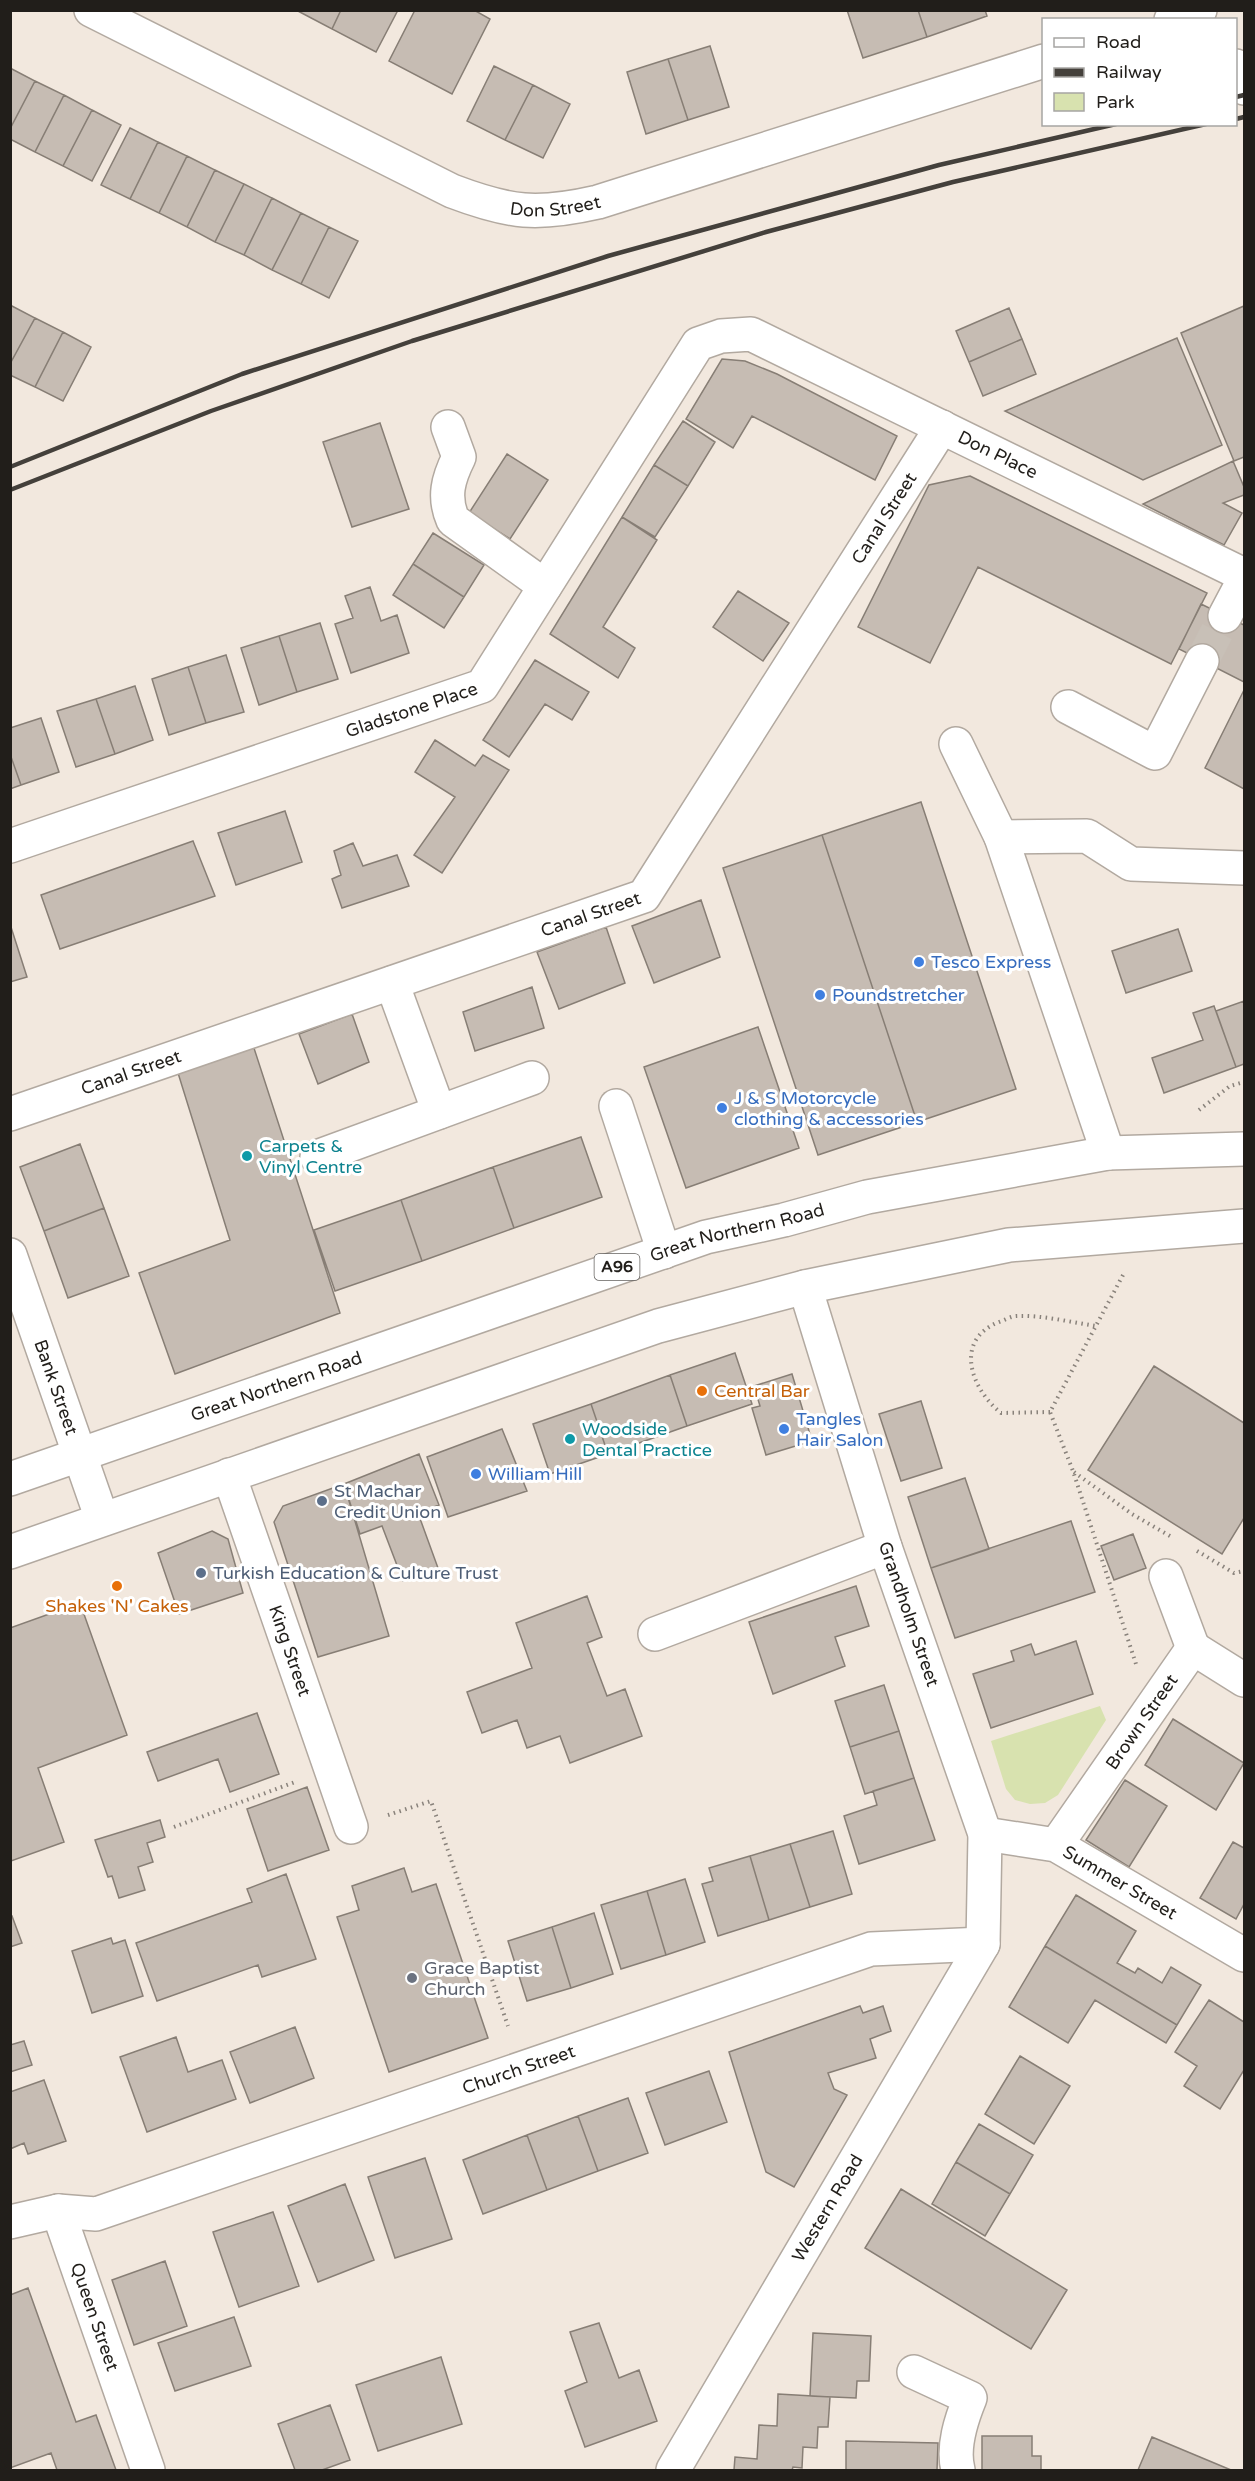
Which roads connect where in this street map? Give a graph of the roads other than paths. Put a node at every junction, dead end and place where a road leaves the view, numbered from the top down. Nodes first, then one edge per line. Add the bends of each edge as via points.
1 (90, 10) edge
2 (1200, 10) edge
3 (1177, 18) edge
4 (1042, 62) edge
5 (1237, 68) edge
6 (1245, 88) edge
7 (751, 334) joint
8 (448, 427) dead end
9 (942, 427) junction
10 (1245, 575) edge
11 (1245, 580) edge
12 (545, 586) junction
13 (1225, 616) tunnel mouth
14 (1202, 661) tunnel mouth
15 (1068, 707) dead end
16 (956, 744) dead end
17 (1000, 837) junction
18 (10, 846) edge
19 (1245, 868) edge
20 (392, 983) junction
21 (532, 1078) dead end
22 (616, 1106) dead end
23 (439, 1112) junction
24 (10, 1114) edge
25 (1245, 1149) edge
26 (1108, 1153) junction
27 (317, 1157) dead end
28 (1245, 1226) edge
29 (664, 1252) junction
30 (10, 1255) edge
31 (805, 1287) junction
32 (80, 1455) junction
33 (229, 1475) junction
34 (10, 1479) edge
35 (102, 1519) junction
36 (885, 1547) junction
37 (10, 1552) edge
38 (1166, 1576) dead end
39 (655, 1634) dead end
40 (1193, 1648) junction
41 (1245, 1680) edge
42 (351, 1827) road end
43 (986, 1834) junction
44 (1056, 1845) junction
45 (983, 1944) junction
46 (1245, 1955) edge
47 (58, 2211) junction
48 (10, 2222) edge
49 (914, 2372) dead end
50 (148, 2470) edge
51 (673, 2470) edge
52 (958, 2470) edge

1 - 4 street, Don Street via 443,187 493,206 525,212 562,211 636,191
2 - 3 street
5 - 6 street
7 - 9 street, Don Place
7 - 12 street, Gladstone Place via 721,336 698,344
8 - 12 street via 459,457 449,478 446,504 453,520
9 - 10 street, Don Place
9 - 20 street, Canal Street via 644,896
11 - 13 street
12 - 18 street, Gladstone Place via 482,686
14 - 15 street via 1155,753
16 - 17 street
17 - 19 street via 1087,837 1131,864
17 - 26 street
20 - 23 street
20 - 24 street, Canal Street
21 - 23 street
22 - 29 street
23 - 27 street
25 - 26 street, Great Northern Road / A96
26 - 29 street, Great Northern Road / A96 via 867,1197 706,1237
28 - 31 street via 1009,1245
29 - 32 street, Great Northern Road / A96
30 - 32 street, Bank Street
31 - 33 street via 658,1326
31 - 36 street, Grandholm Street
32 - 34 street, Great Northern Road / A96
32 - 35 street, Bank Street
33 - 35 street
33 - 42 street, King Street
35 - 37 street
36 - 39 street
36 - 43 street, Grandholm Street
38 - 40 street
40 - 41 street
40 - 44 street, Brown Street
43 - 44 street, Summer Street
43 - 45 street, Grandholm Street
44 - 46 street, Summer Street
45 - 47 street, Church Street via 871,1949 96,2214
45 - 51 street, Western Road
47 - 48 street
47 - 50 street, Queen Street
49 - 52 street via 970,2398 961,2421 955,2460

